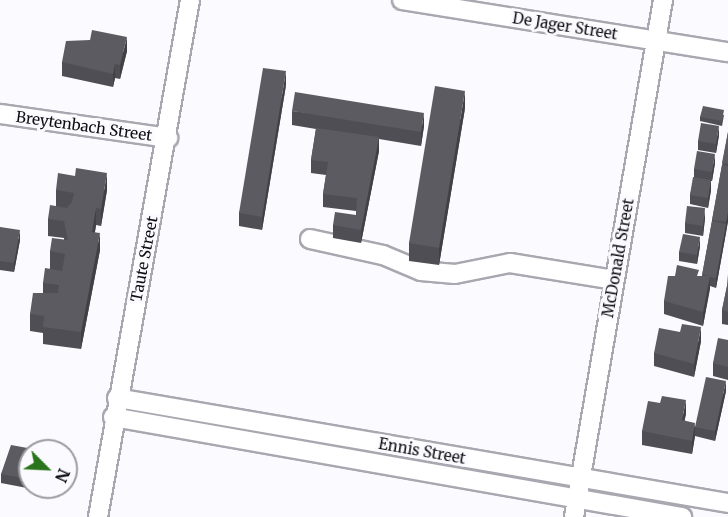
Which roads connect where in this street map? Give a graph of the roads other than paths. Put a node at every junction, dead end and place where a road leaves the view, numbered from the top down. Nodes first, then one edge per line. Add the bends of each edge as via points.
1 (190, 0) edge
2 (402, 0) edge
3 (663, 0) edge
4 (657, 41) junction
5 (728, 52) edge
6 (0, 114) edge
7 (168, 138) junction
8 (310, 240) dead end
9 (614, 280) junction
10 (117, 398) junction
11 (113, 417) junction
12 (581, 479) junction
13 (728, 503) edge
14 (575, 508) edge
15 (98, 517) edge
16 (682, 517) edge

1 - 7 street, Taute Street
2 - 4 street, De Jager Street
3 - 4 street, McDonald Street
4 - 5 street, De Jager Street
4 - 9 street, McDonald Street
6 - 7 street, Breytenbach Street
7 - 10 street, Taute Street
8 - 9 street via 383,255 421,271 455,274 518,264
9 - 12 street, McDonald Street
10 - 11 street, Taute Street
10 - 12 street, Ennis Street
11 - 14 street, Ennis Street
11 - 15 street, Taute Street
12 - 13 street, Ennis Street
12 - 14 street, McDonald Street
14 - 16 street, Ennis Street

